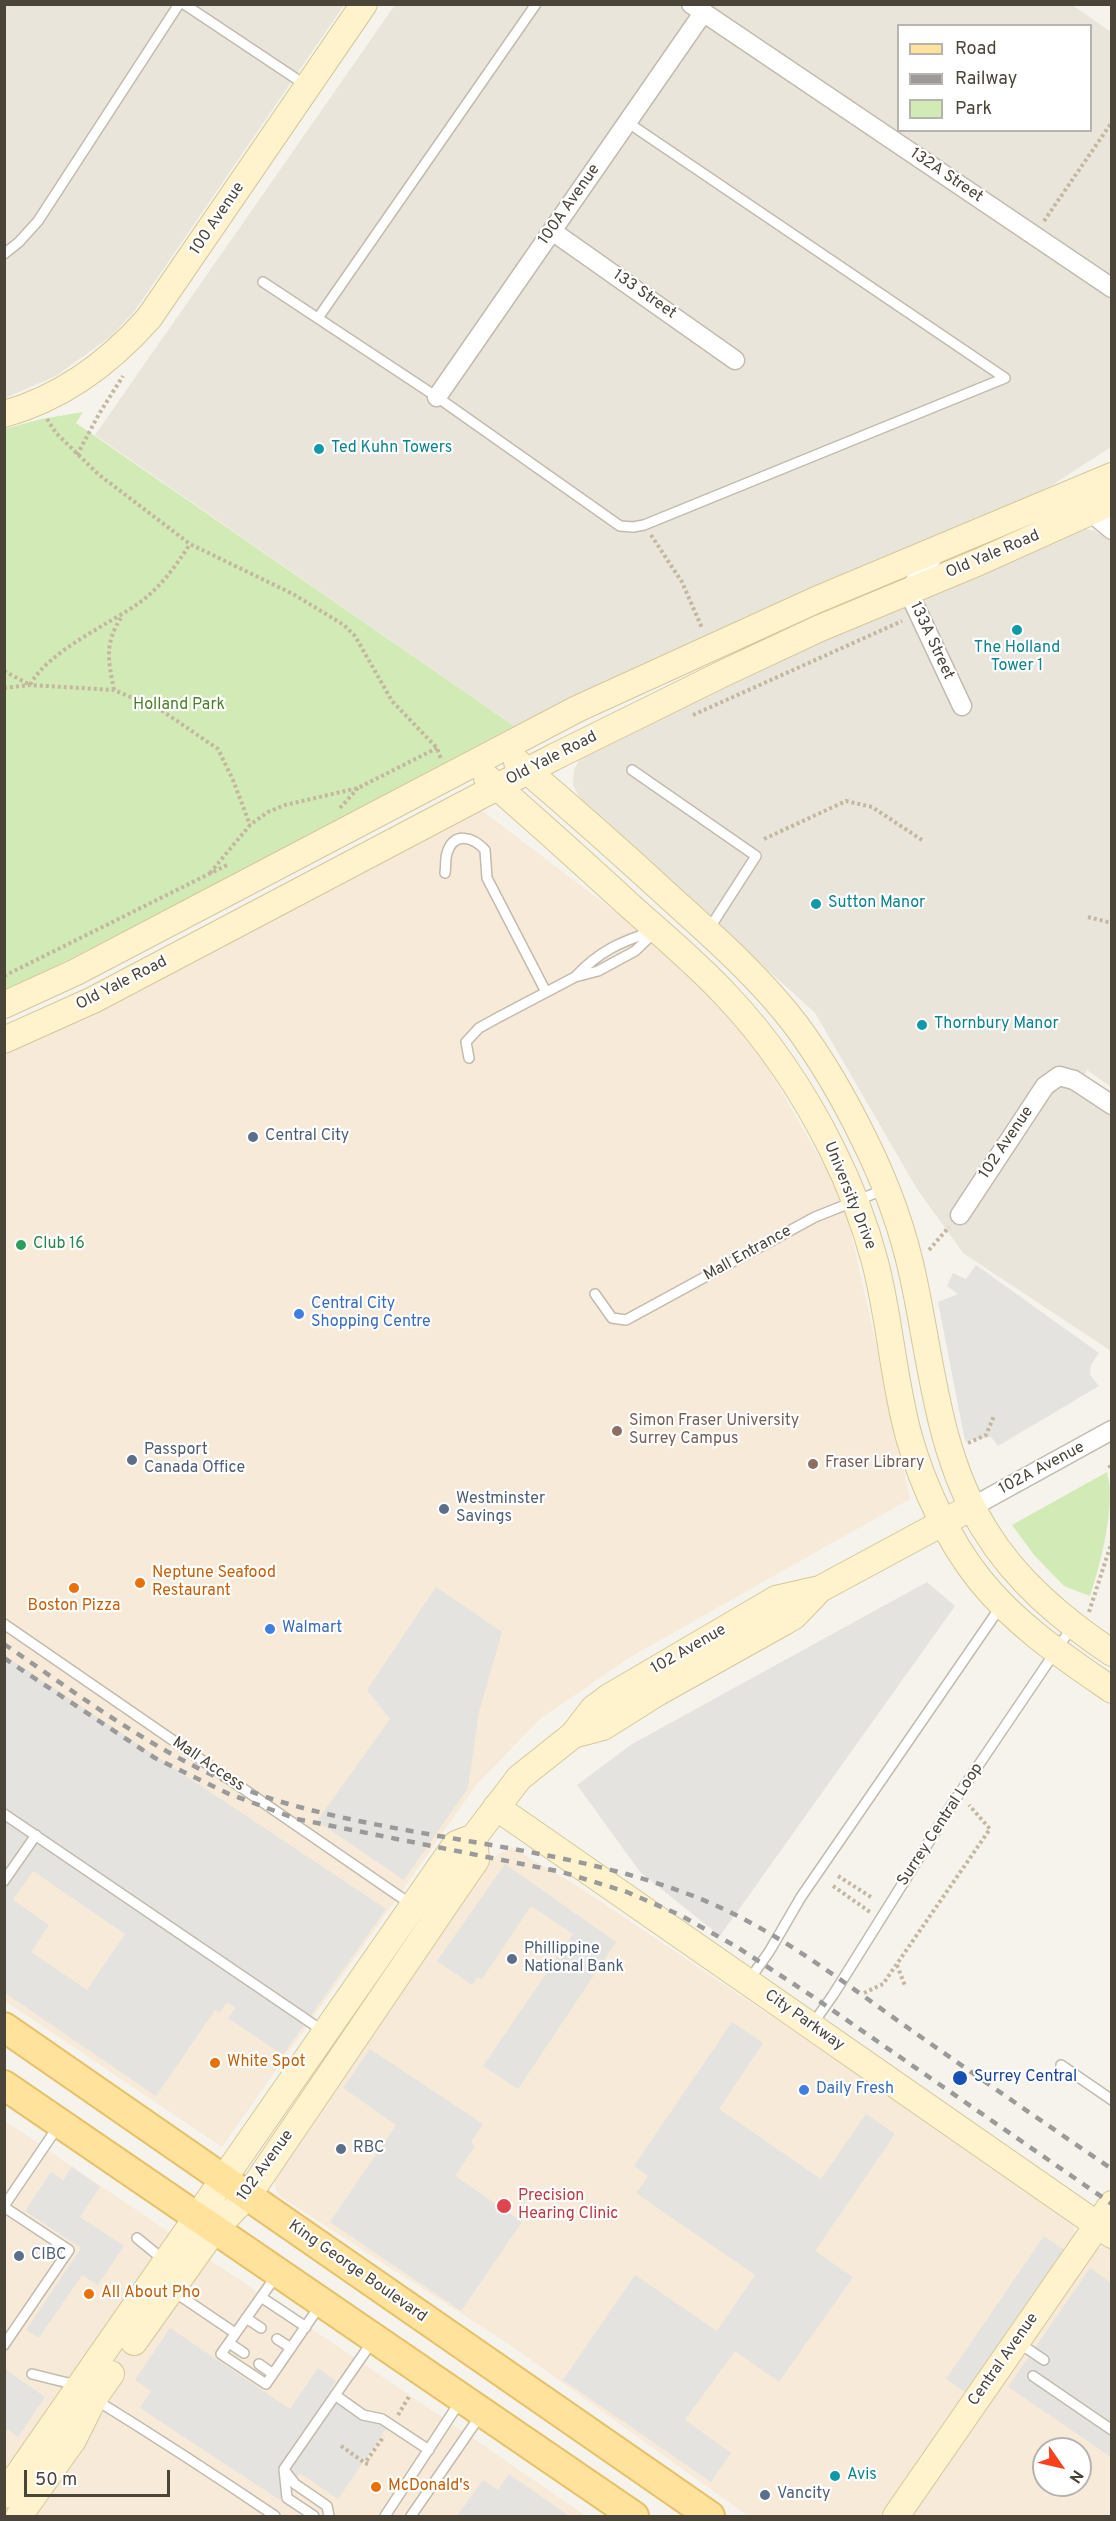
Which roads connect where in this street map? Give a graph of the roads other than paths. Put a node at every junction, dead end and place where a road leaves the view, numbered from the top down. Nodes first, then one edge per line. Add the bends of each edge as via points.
1 (179, 4) edge
2 (184, 4) edge
3 (364, 4) edge
4 (536, 4) edge
5 (697, 9) edge
6 (308, 87) junction
7 (627, 122) junction
8 (552, 231) junction
9 (4, 254) edge
10 (263, 282) dead end
11 (1112, 288) edge
12 (318, 318) junction
13 (735, 360) dead end
14 (437, 397) junction
15 (4, 414) edge
16 (1112, 476) edge
17 (1072, 494) junction
18 (1100, 507) edge
19 (1112, 530) edge
20 (939, 549) junction
21 (908, 591) junction
22 (962, 706) dead end
23 (501, 748) junction
24 (471, 764) junction
25 (632, 770) dead end
26 (528, 771) junction
27 (497, 787) junction
28 (445, 873) dead end
29 (656, 930) junction
30 (708, 931) junction
31 (756, 978) junction
32 (546, 992) junction
33 (14, 1001) edge
34 (31, 1029) junction
35 (4, 1040) edge
36 (469, 1058) dead end
37 (1112, 1105) edge
38 (886, 1189) junction
39 (855, 1202) junction
40 (960, 1215) road end
41 (595, 1294) dead end
42 (1112, 1430) edge
43 (972, 1507) junction
44 (944, 1522) junction
45 (1002, 1605) junction
46 (1080, 1621) junction
47 (4, 1624) edge
48 (1055, 1651) junction
49 (1112, 1653) edge
50 (1112, 1690) edge
51 (496, 1807) junction
52 (4, 1814) edge
53 (36, 1835) junction
54 (474, 1837) junction
55 (4, 1881) edge
56 (412, 1906) junction
57 (748, 1982) junction
58 (811, 2026) junction
59 (4, 2027) edge
60 (325, 2033) junction
61 (1061, 2066) dead end
62 (4, 2085) edge
63 (1112, 2100) edge
64 (60, 2123) junction
65 (224, 2179) junction
66 (248, 2195) junction
67 (1112, 2204) edge
68 (4, 2206) edge
69 (206, 2224) junction
70 (1104, 2230) edge
71 (137, 2238) dead end
72 (167, 2263) junction
73 (269, 2285) junction
74 (171, 2290) junction
75 (314, 2316) junction
76 (246, 2318) junction
77 (261, 2328) dead end
78 (235, 2333) junction
79 (277, 2339) dead end
80 (374, 2340) junction
81 (1017, 2342) junction
82 (229, 2343) junction
83 (4, 2345) edge
84 (291, 2348) junction
85 (244, 2353) dead end
86 (1044, 2360) dead end
87 (259, 2364) dead end
88 (32, 2374) dead end
89 (273, 2374) junction
90 (1033, 2376) dead end
91 (89, 2390) junction
92 (335, 2395) junction
93 (471, 2407) junction
94 (1112, 2430) edge
95 (429, 2450) junction
96 (284, 2469) junction
97 (4, 2495) edge
98 (19, 2517) edge
99 (275, 2517) edge
100 (314, 2517) edge
101 (329, 2517) edge
102 (385, 2517) edge
103 (411, 2517) edge
104 (634, 2517) edge
105 (710, 2517) edge
106 (896, 2517) edge

1 - 9 lane via 38,221
2 - 6 lane
3 - 6 main road, 100 Avenue
4 - 12 lane
5 - 7 street, 100A Avenue
5 - 11 street, 132A Street
6 - 15 main road, 100 Avenue via 149,318 109,358 66,388 44,412
7 - 8 street, 100A Avenue
7 - 14 lane via 1005,378 633,527 620,526
8 - 13 street, 133 Street
8 - 14 street, 100A Avenue
10 - 12 lane
12 - 14 lane
16 - 17 main road, Old Yale Road
17 - 18 street
17 - 20 main road, Old Yale Road
18 - 19 street
18 - 21 main road, Old Yale Road
20 - 21 street, 133A Street
20 - 23 main road, Old Yale Road via 710,647
21 - 22 street, 133A Street
21 - 26 main road, Old Yale Road via 722,674
23 - 24 main road, Old Yale Road
23 - 26 main road, University Drive
24 - 27 main road, University Drive
24 - 33 main road, Old Yale Road
25 - 30 lane via 756,856
26 - 27 main road, Old Yale Road
26 - 30 main road, University Drive
27 - 29 main road, University Drive
27 - 34 main road, Old Yale Road
28 - 32 lane via 447,853 454,842 470,838 485,850 487,878
29 - 31 main road via 698,946 717,961
29 - 32 lane via 628,939 592,959 575,977
29 - 39 main road, University Drive via 724,993 761,1035 818,1122
30 - 31 main road, University Drive
31 - 38 main road, University Drive via 796,1026 829,1075
32 - 36 lane via 479,1028 466,1042
33 - 34 main road
34 - 35 main road, Old Yale Road
37 - 40 street, 102 Avenue via 1074,1080 1059,1076 1045,1086
38 - 39 lane, Mall Entrance
38 - 43 main road, University Drive via 914,1279 941,1426
39 - 41 lane, Mall Entrance via 815,1217 626,1320 612,1318
39 - 44 main road, University Drive via 882,1294 909,1437
42 - 43 street, 102A Avenue
43 - 44 main road, 102 Avenue
43 - 46 main road, University Drive via 988,1536 1047,1604
44 - 45 main road, University Drive via 979,1579
44 - 51 main road, 102 Avenue via 820,1589 794,1616 603,1727 573,1735 525,1772
45 - 48 main road, University Drive
45 - 57 lane via 801,1897
46 - 48 lane, Surrey Central Loop
46 - 49 main road, University Drive
47 - 56 lane, Mall Access
48 - 50 main road, University Drive
48 - 58 lane, Surrey Central Loop
51 - 54 main road, 102 Avenue
51 - 57 main road, City Parkway
52 - 53 lane
53 - 55 lane
53 - 60 lane
54 - 56 main road, 102 Avenue via 456,1845
54 - 66 main road, 102 Avenue via 476,1860
56 - 60 main road, 102 Avenue
57 - 58 main road, City Parkway
58 - 70 main road, City Parkway
59 - 65 main road, King George Boulevard
60 - 65 main road, 102 Avenue
61 - 63 lane
62 - 64 main road
64 - 68 lane
64 - 69 main road
65 - 66 main road, King George Boulevard
65 - 69 main road, 102 Avenue
66 - 69 main road, 102 Avenue
66 - 105 main road, King George Boulevard
67 - 70 main road, Central Avenue
68 - 83 lane via 69,2250
69 - 72 main road, 102 Avenue
69 - 73 main road
69 - 74 main road, 102 Avenue
70 - 81 main road, Central Avenue
71 - 72 lane
72 - 91 main road, 102 Avenue
73 - 75 main road
73 - 76 lane
74 - 78 lane
74 - 91 main road, 102 Avenue
75 - 80 main road
75 - 84 lane
76 - 77 lane
76 - 78 lane
78 - 82 lane
79 - 84 lane
80 - 92 lane
80 - 93 main road
81 - 86 lane
81 - 106 main road, Central Avenue
82 - 85 lane
82 - 89 lane via 221,2354 266,2385
84 - 89 lane
87 - 89 lane
88 - 91 lane
90 - 94 lane
91 - 97 main road, 102 Avenue
91 - 98 main road, 102 Avenue via 73,2440
91 - 99 lane via 133,2424 160,2438
92 - 95 lane via 363,2415 382,2419
92 - 96 lane
93 - 95 lane
93 - 103 lane
93 - 104 main road
95 - 102 lane
96 - 100 lane via 287,2498
96 - 101 lane via 295,2484 327,2506

